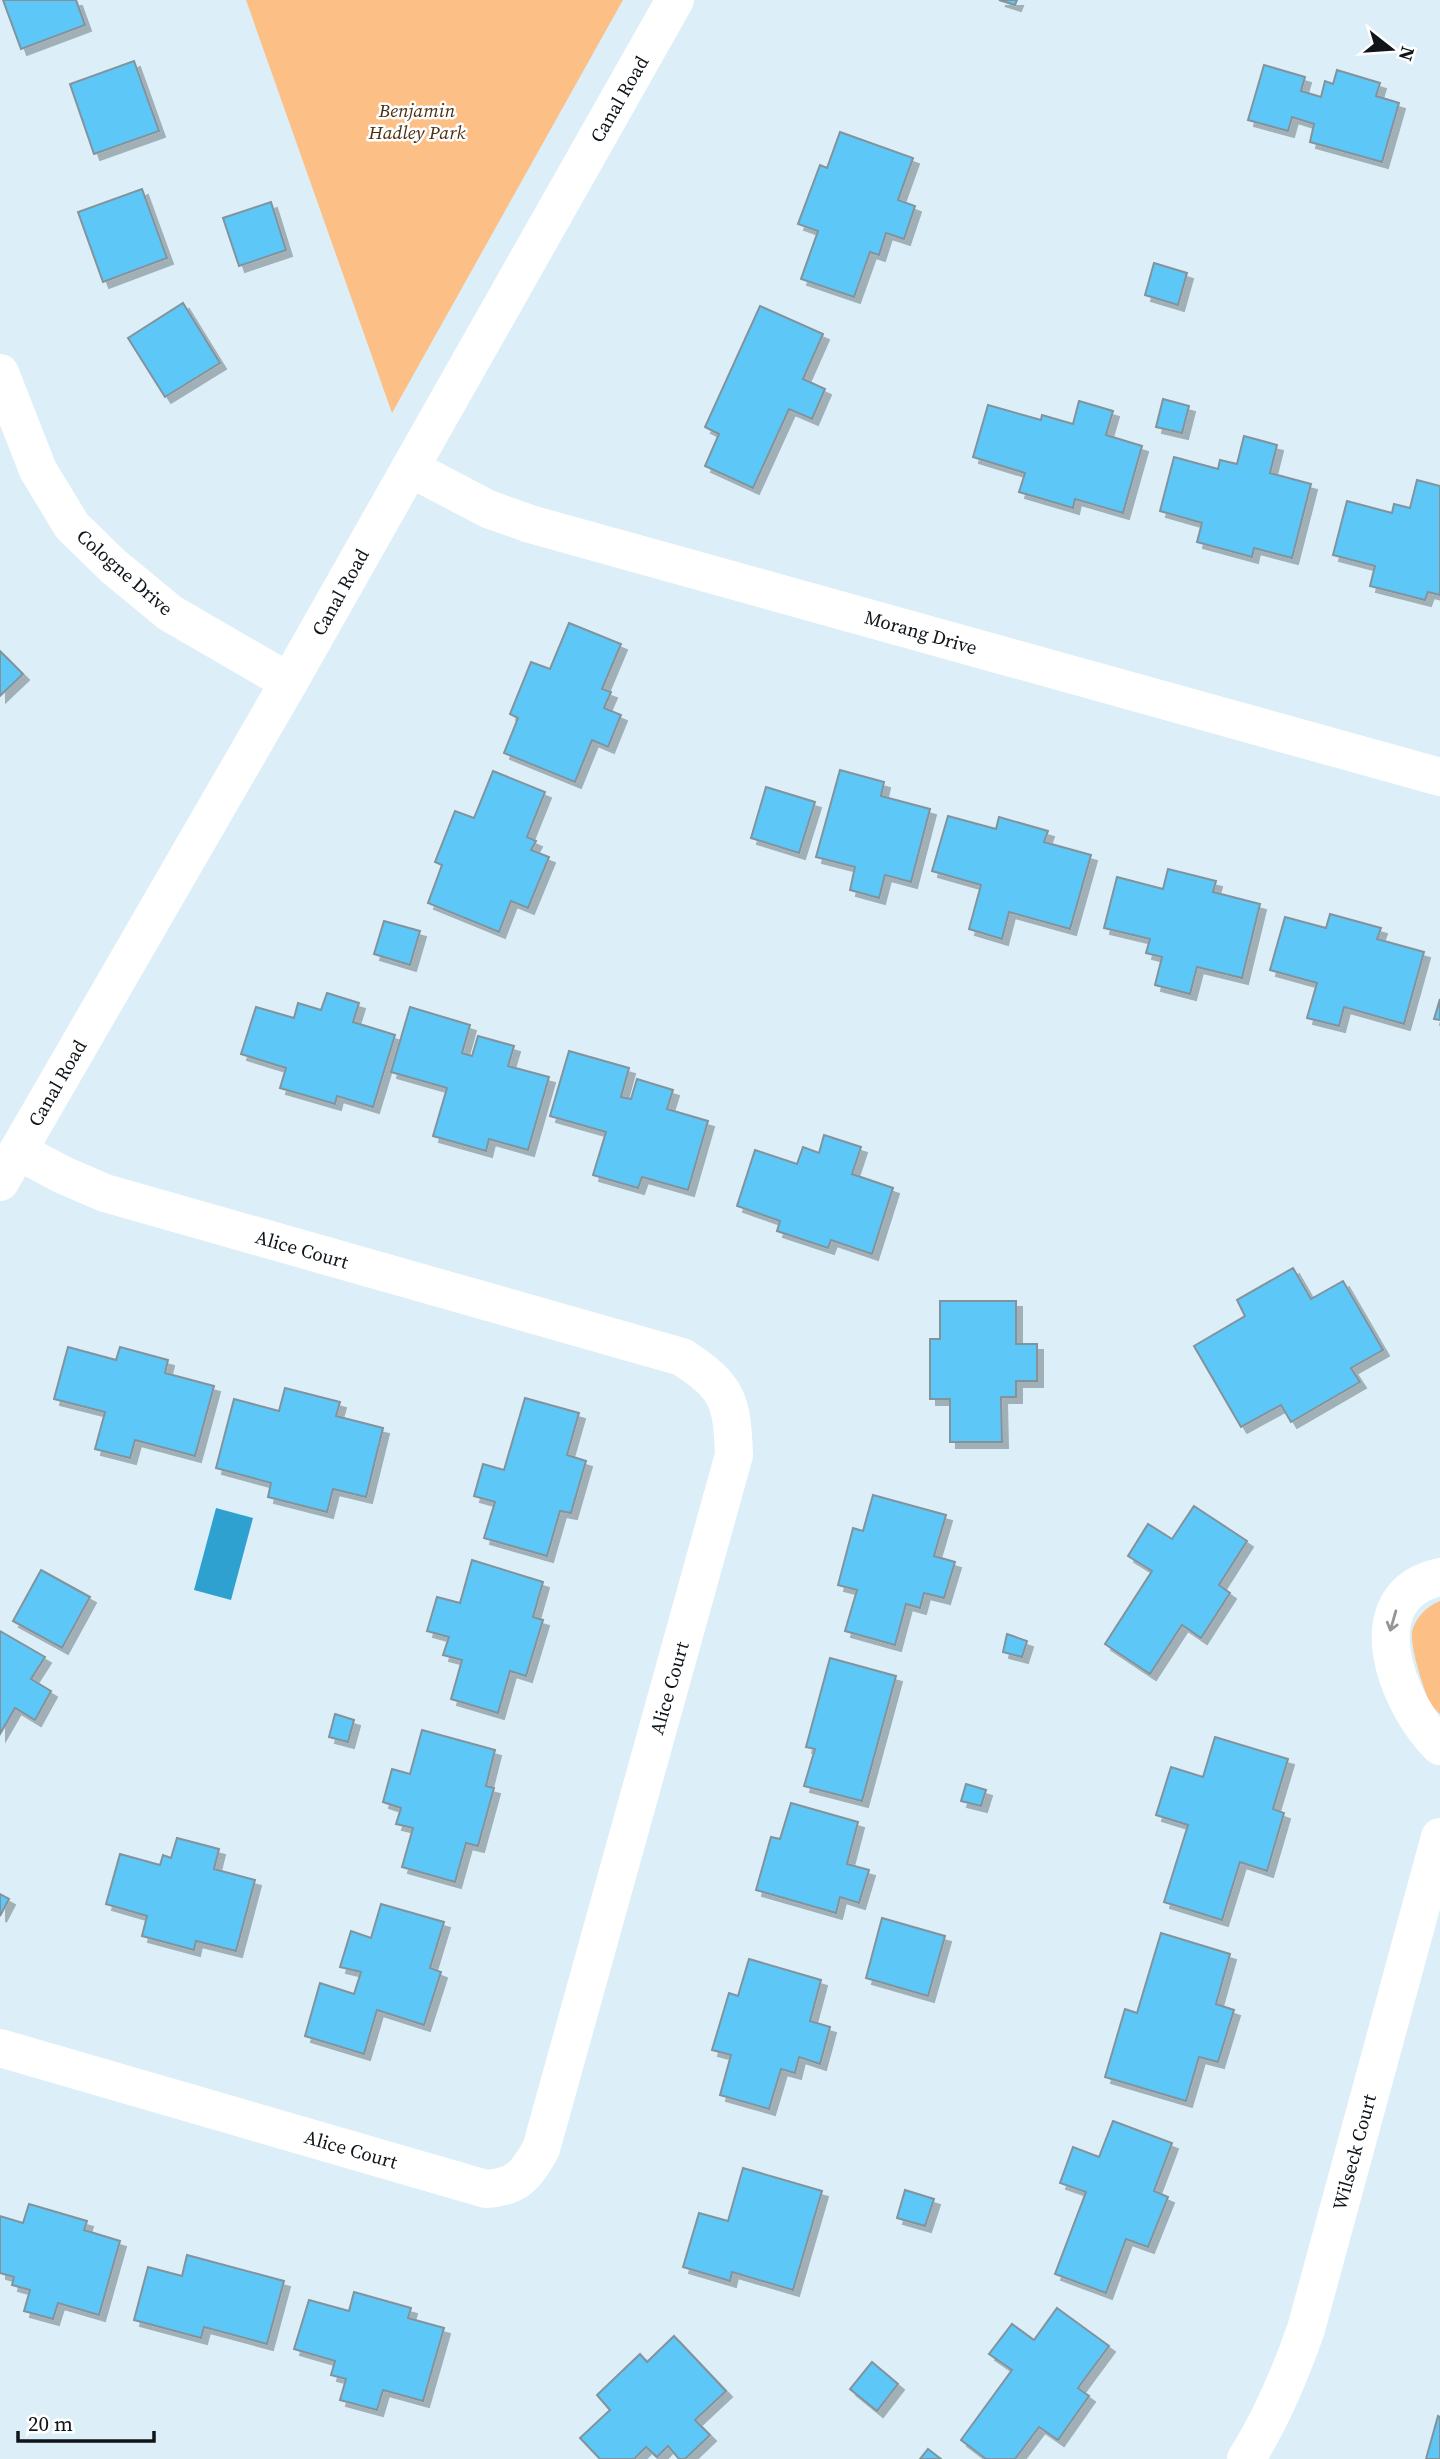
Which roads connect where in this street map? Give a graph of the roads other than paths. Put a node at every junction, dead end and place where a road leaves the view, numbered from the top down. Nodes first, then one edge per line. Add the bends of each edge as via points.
1 (676, 0) edge
2 (0, 373) edge
3 (410, 468) junction
4 (289, 682) junction
5 (1440, 777) edge
6 (9, 1166) edge
7 (1440, 1577) edge
8 (1433, 1740) edge
9 (1440, 1770) edge
10 (1440, 1837) edge
11 (0, 2048) edge
12 (1246, 2459) edge

1 - 3 street, Canal Road
2 - 4 street, Cologne Drive via 38,470 72,526 170,613
3 - 4 street, Canal Road
3 - 5 street, Morang Drive via 488,509 530,524
4 - 6 street, Canal Road
6 - 11 street, Alice Court via 63,1175 105,1193 682,1357 708,1373 725,1394 733,1418 734,1455 541,2149 518,2181 486,2189
7 -> 8 street via 1410,1592 1395,1610 1390,1626 1398,1675 1415,1717
8 - 9 street
10 - 12 street, Wilseck Court via 1306,2329 1283,2392

